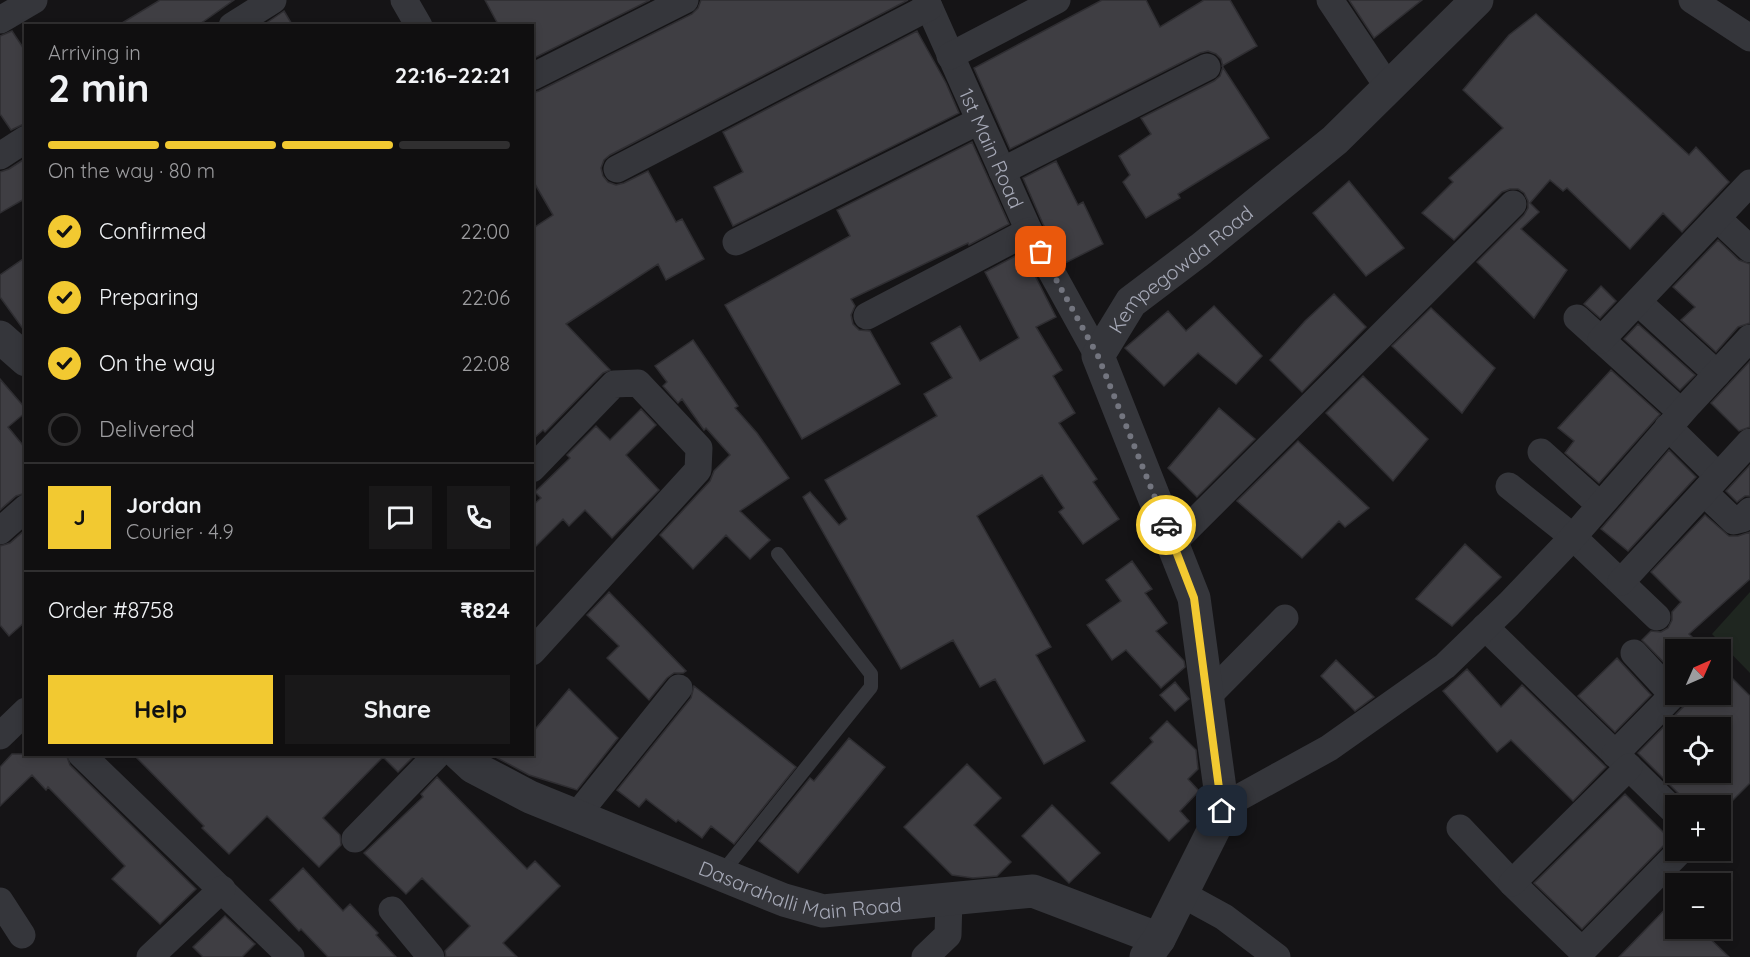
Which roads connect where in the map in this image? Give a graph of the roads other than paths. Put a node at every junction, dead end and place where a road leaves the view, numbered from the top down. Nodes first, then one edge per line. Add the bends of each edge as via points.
1 (34, 0) edge
2 (273, 0) edge
3 (404, 0) edge
4 (685, 0) edge
5 (1057, 0) edge
6 (1330, 0) edge
7 (1477, 0) edge
8 (1692, 0) edge
9 (927, 3) edge
10 (0, 20) edge
11 (235, 24) edge
12 (418, 24) edge
13 (1750, 38) edge
14 (950, 56) junction
15 (1207, 67) dead end
16 (534, 76) edge
17 (1388, 87) junction
18 (979, 121) junction
19 (24, 140) edge
20 (0, 156) edge
21 (616, 169) dead end
22 (1002, 171) junction
23 (1750, 183) edge
24 (1513, 204) dead end
25 (1717, 218) junction
26 (1029, 231) junction
27 (736, 242) dead end
28 (1750, 249) edge
29 (1638, 302) junction
30 (867, 316) dead end
31 (1577, 318) dead end
32 (0, 337) edge
33 (1750, 338) edge
34 (1601, 340) junction
35 (1098, 356) junction
36 (24, 358) edge
37 (1716, 374) junction
38 (1675, 419) junction
39 (1750, 442) edge
40 (1541, 452) dead end
41 (534, 467) edge
42 (1713, 483) junction
43 (1509, 486) dead end
44 (1600, 505) junction
45 (24, 510) edge
46 (1750, 511) edge
47 (0, 531) edge
48 (1573, 537) junction
49 (1173, 543) junction
50 (778, 554) dead end
51 (1621, 582) junction
52 (1657, 617) dead end
53 (1285, 618) dead end
54 (1485, 627) junction
55 (534, 650) edge
56 (1634, 653) dead end
57 (679, 688) dead end
58 (1207, 697) junction
59 (24, 713) edge
60 (0, 736) edge
61 (83, 756) edge
62 (436, 756) edge
63 (461, 756) edge
64 (1622, 760) junction
65 (1665, 802) edge
66 (1222, 807) junction
67 (577, 815) junction
68 (1460, 828) dead end
69 (355, 839) dead end
70 (1670, 861) edge
71 (721, 874) junction
72 (1512, 884) junction
73 (222, 890) junction
74 (1182, 894) junction
75 (949, 898) junction
76 (0, 901) edge
77 (392, 910) dead end
78 (22, 935) dead end
79 (1153, 948) edge
80 (150, 957) edge
81 (291, 957) edge
82 (431, 957) edge
83 (925, 957) edge
84 (1277, 957) edge

1 - 10 street
2 - 11 street
3 - 12 street
4 - 16 street
5 - 14 street
6 - 17 street
7 - 17 street, Kempegowda Road
8 - 13 street
9 - 14 street, 1st Main Road
9 - 21 street
14 - 18 street, 1st Main Road
15 - 22 street
17 - 35 street, Kempegowda Road via 1335,140 1131,302
18 - 22 street, 1st Main Road
18 - 27 street
19 - 20 street
22 - 26 street, 1st Main Road
23 - 25 street
24 - 49 street
25 - 28 street
25 - 29 street
26 - 30 street
26 - 35 street, 1st Main Road
29 - 34 street
29 - 37 street
31 - 34 street
32 - 36 street
33 - 37 street
34 - 38 street
35 - 49 street, Kempegowda Road
37 - 38 street
38 - 42 street
38 - 44 street
39 - 42 street
40 - 44 street
41 - 55 street via 614,384 638,383 699,448 698,470
42 - 46 street via 1711,499 1734,521
42 - 51 street
43 - 48 street
44 - 48 street
45 - 47 street
48 - 51 street
48 - 54 street
49 - 58 street, Kempegowda Road via 1194,598
50 - 71 lane via 871,674 871,687
51 - 52 street
53 - 58 street
54 - 64 street
54 - 66 street via 1445,666 1329,748
56 - 64 street via 1673,695
57 - 67 street
58 - 66 street, Kempegowda Road
59 - 60 street
61 - 73 street
62 - 69 street
63 - 67 street, Dasarahalli Main Road via 473,768 530,797
64 - 65 street
64 - 72 street
66 - 74 street
67 - 71 street, Dasarahalli Main Road
68 - 72 street
70 - 72 street via 1582,951
71 - 75 street, Dasarahalli Main Road via 823,911
73 - 80 street
73 - 81 street
74 - 79 street
74 - 84 street via 1224,917
75 - 79 street, Dasarahalli Main Road via 1033,891
75 - 83 street via 948,935
76 - 78 street
77 - 82 street

